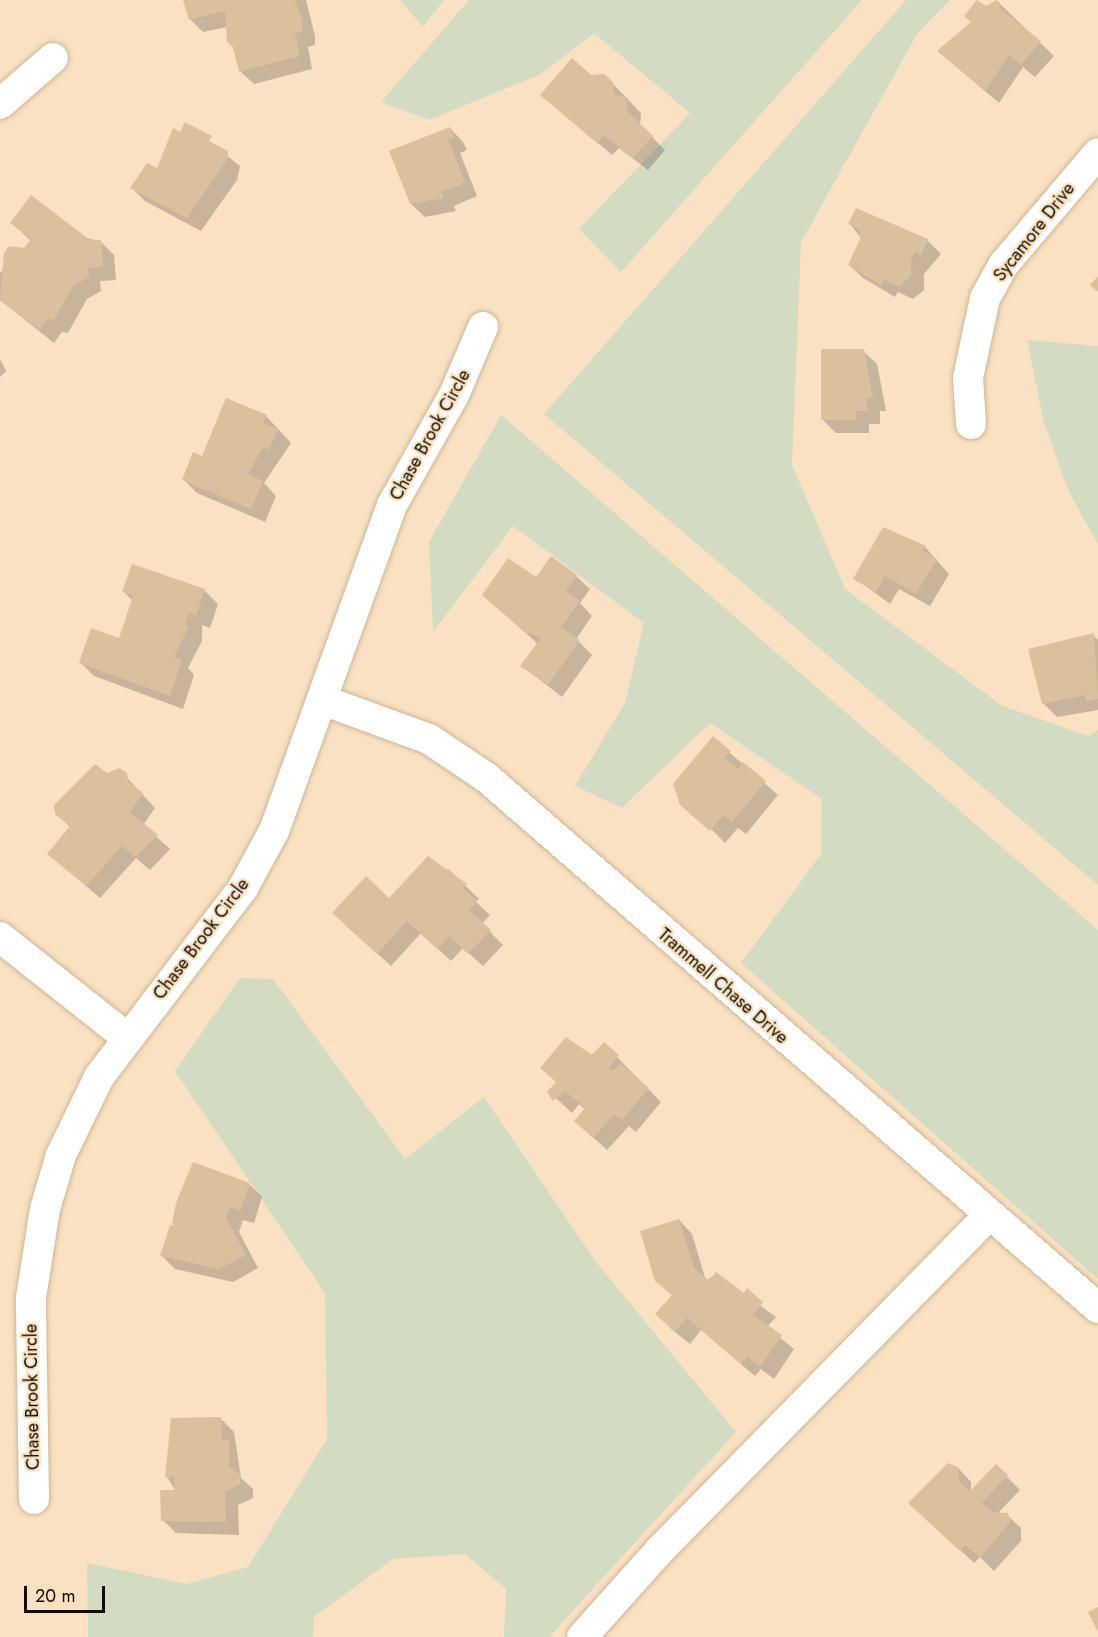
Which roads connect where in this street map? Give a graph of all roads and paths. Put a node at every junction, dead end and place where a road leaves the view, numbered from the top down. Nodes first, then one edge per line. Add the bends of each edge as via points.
1 (52, 58) dead end
2 (0, 104) edge
3 (1098, 153) edge
4 (483, 327) dead end
5 (971, 424) dead end
6 (325, 701) junction
7 (0, 937) edge
8 (126, 1037) junction
9 (989, 1215) junction
10 (1098, 1308) edge
11 (34, 1499) dead end
12 (582, 1637) edge

1 - 2 street
3 - 5 street, Sycamore Drive via 1004,264 985,298 968,378
4 - 6 street, Chase Brook Circle via 454,395 392,505
6 - 8 street, Chase Brook Circle via 292,792 243,888
6 - 9 street, Trammell Chase Drive via 429,739 487,778
7 - 8 street
8 - 11 street, Chase Brook Circle via 72,1128 45,1209 31,1298
9 - 10 street, Trammell Chase Drive
9 - 12 street via 660,1550

